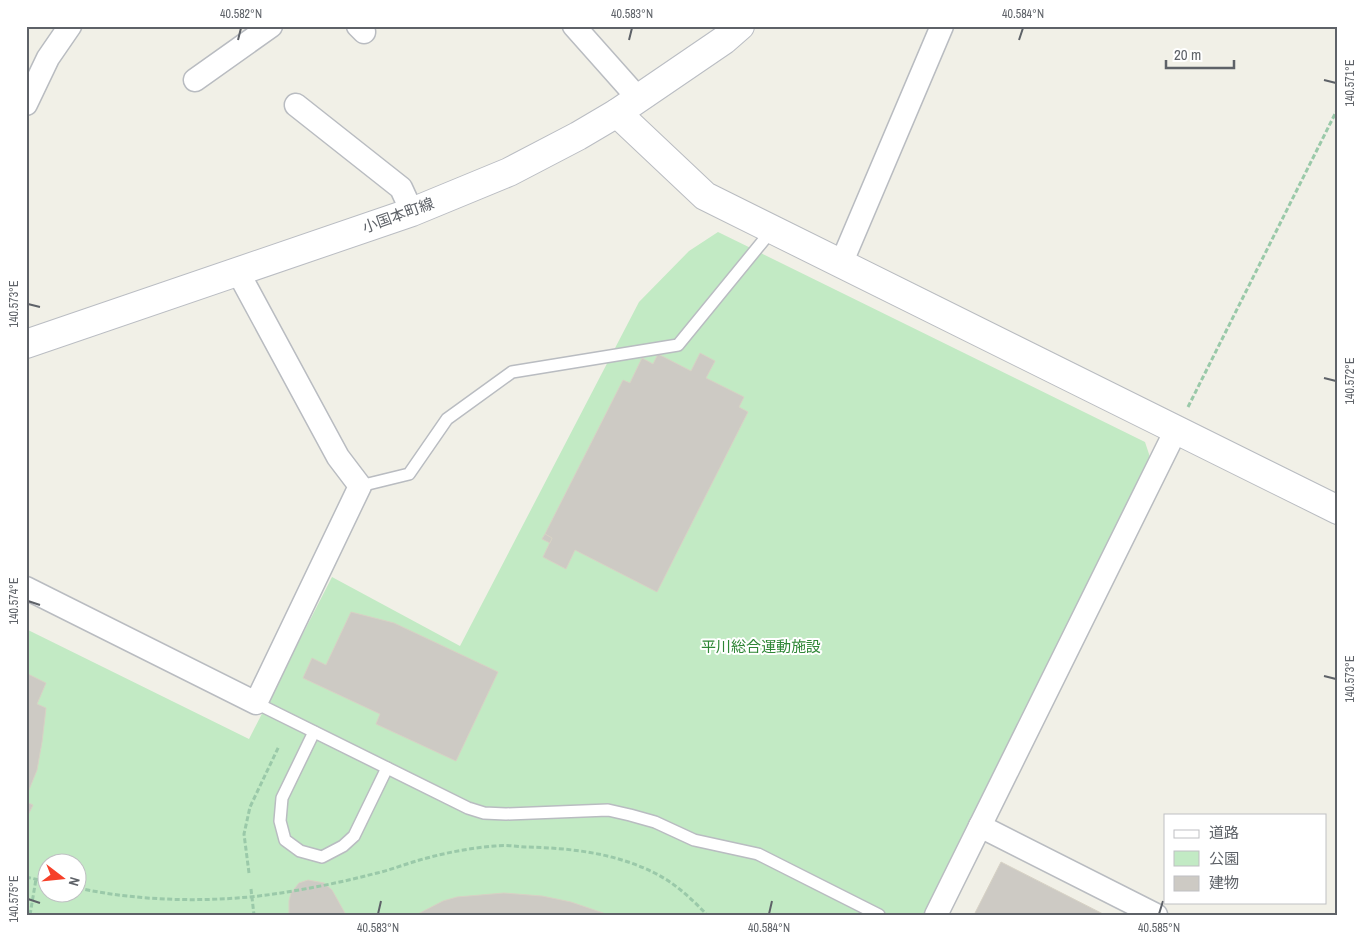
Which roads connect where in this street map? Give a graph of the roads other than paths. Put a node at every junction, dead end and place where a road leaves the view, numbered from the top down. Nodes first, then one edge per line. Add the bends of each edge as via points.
1 (70, 26) edge
2 (271, 26) edge
3 (574, 26) edge
4 (740, 26) edge
5 (942, 26) edge
6 (195, 80) dead end
7 (26, 104) edge
8 (296, 105) dead end
9 (628, 106) junction
10 (412, 212) junction
11 (772, 230) junction
12 (841, 264) junction
13 (238, 272) junction
14 (26, 344) edge
15 (1176, 430) junction
16 (360, 486) junction
17 (1338, 510) edge
18 (26, 588) edge
19 (256, 703) junction
20 (314, 732) junction
21 (387, 768) junction
22 (980, 826) junction
23 (879, 915) edge
24 (936, 915) edge
25 (1156, 915) edge

1 - 7 street via 48,58
2 - 6 street
3 - 9 street
4 - 9 street, 小国本町線
5 - 12 street
8 - 10 street via 401,188
9 - 10 street, 小国本町線 via 509,172
9 - 11 street via 705,196
10 - 13 street, 小国本町線
11 - 12 street
11 - 16 lane via 678,345 512,372 447,419 409,474
12 - 15 street
13 - 14 street, 小国本町線
13 - 16 street via 338,457
15 - 17 street
15 - 22 street
16 - 19 street
18 - 19 street
19 - 20 lane
20 - 21 lane
20 - 21 lane via 282,798 280,821 285,840 300,851 322,857 354,836
21 - 23 lane via 484,813 608,810 655,822 694,840 758,854
22 - 24 street
22 - 25 street

